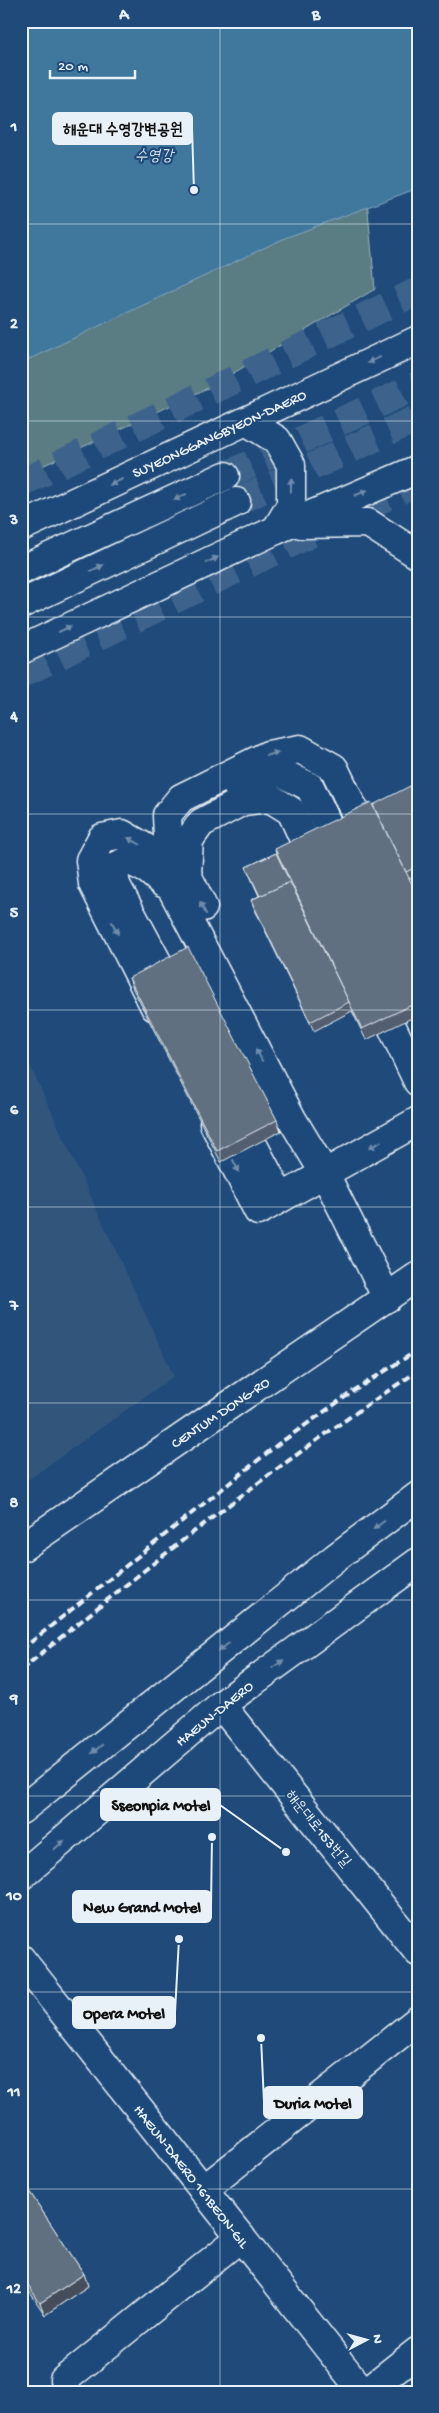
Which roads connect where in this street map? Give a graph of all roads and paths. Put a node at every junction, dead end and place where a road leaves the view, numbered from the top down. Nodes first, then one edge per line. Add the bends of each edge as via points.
1 (418, 340) edge
2 (246, 421) junction
3 (418, 468) edge
4 (225, 476) tunnel mouth
5 (236, 502) tunnel mouth
6 (21, 527) edge
7 (283, 527) junction
8 (418, 555) edge
9 (21, 570) edge
10 (21, 604) edge
11 (21, 650) edge
12 (380, 865) edge
13 (354, 879) edge
14 (180, 884) junction
15 (328, 892) edge
16 (367, 973) edge
17 (175, 1022) edge
18 (418, 1082) edge
19 (215, 1099) edge
20 (418, 1121) edge
21 (324, 1174) junction
22 (418, 1276) edge
23 (387, 1298) junction
24 (418, 1496) edge
25 (21, 1548) edge
26 (418, 1562) edge
27 (221, 1705) junction
28 (21, 1810) edge
29 (21, 1876) edge
30 (418, 1952) edge
31 (21, 1960) edge
32 (418, 2020) edge
33 (203, 2190) junction
34 (241, 2237) junction
35 (418, 2351) edge
36 (64, 2380) dead end
37 (365, 2392) edge

1 -> 2 main road, SUYEONGGANGBYEON-DAERO
2 -> 6 main road, SUYEONGGANGBYEON-DAERO
7 -> 2 main road via 291,505 291,465 277,440
7 -> 3 main road
4 -> 9 main road
10 -> 5 main road
7 - 8 main road via 368,524
11 -> 7 main road
14 -> 12 main road via 168,836 168,815 181,798 268,755 300,748 334,768
13 - 14 main road via 310,787 280,772 251,778 189,811 182,827
14 - 15 main road via 189,840 201,823 243,801 270,798 291,811
14 -> 17 main road via 146,848 122,834 102,838 90,860 93,884
21 -> 14 main road via 308,1112
16 - 18 main road
19 -> 21 main road via 258,1211
20 -> 21 main road
21 - 23 main road
22 - 23 main road, CENTUM DONG-RO
23 - 25 main road, CENTUM DONG-RO
24 -> 28 main road via 335,1558
27 -> 26 main road, HAEUN-DAERO
29 -> 27 main road, HAEUN-DAERO
27 - 30 main road, 해운대로153번길
31 - 33 main road, HAEUN-DAERO 161BEON-GIL
32 - 33 main road
33 - 34 main road, HAEUN-DAERO 161BEON-GIL
34 - 36 main road
34 - 37 main road, HAEUN-DAERO 161BEON-GIL
35 - 37 main road

